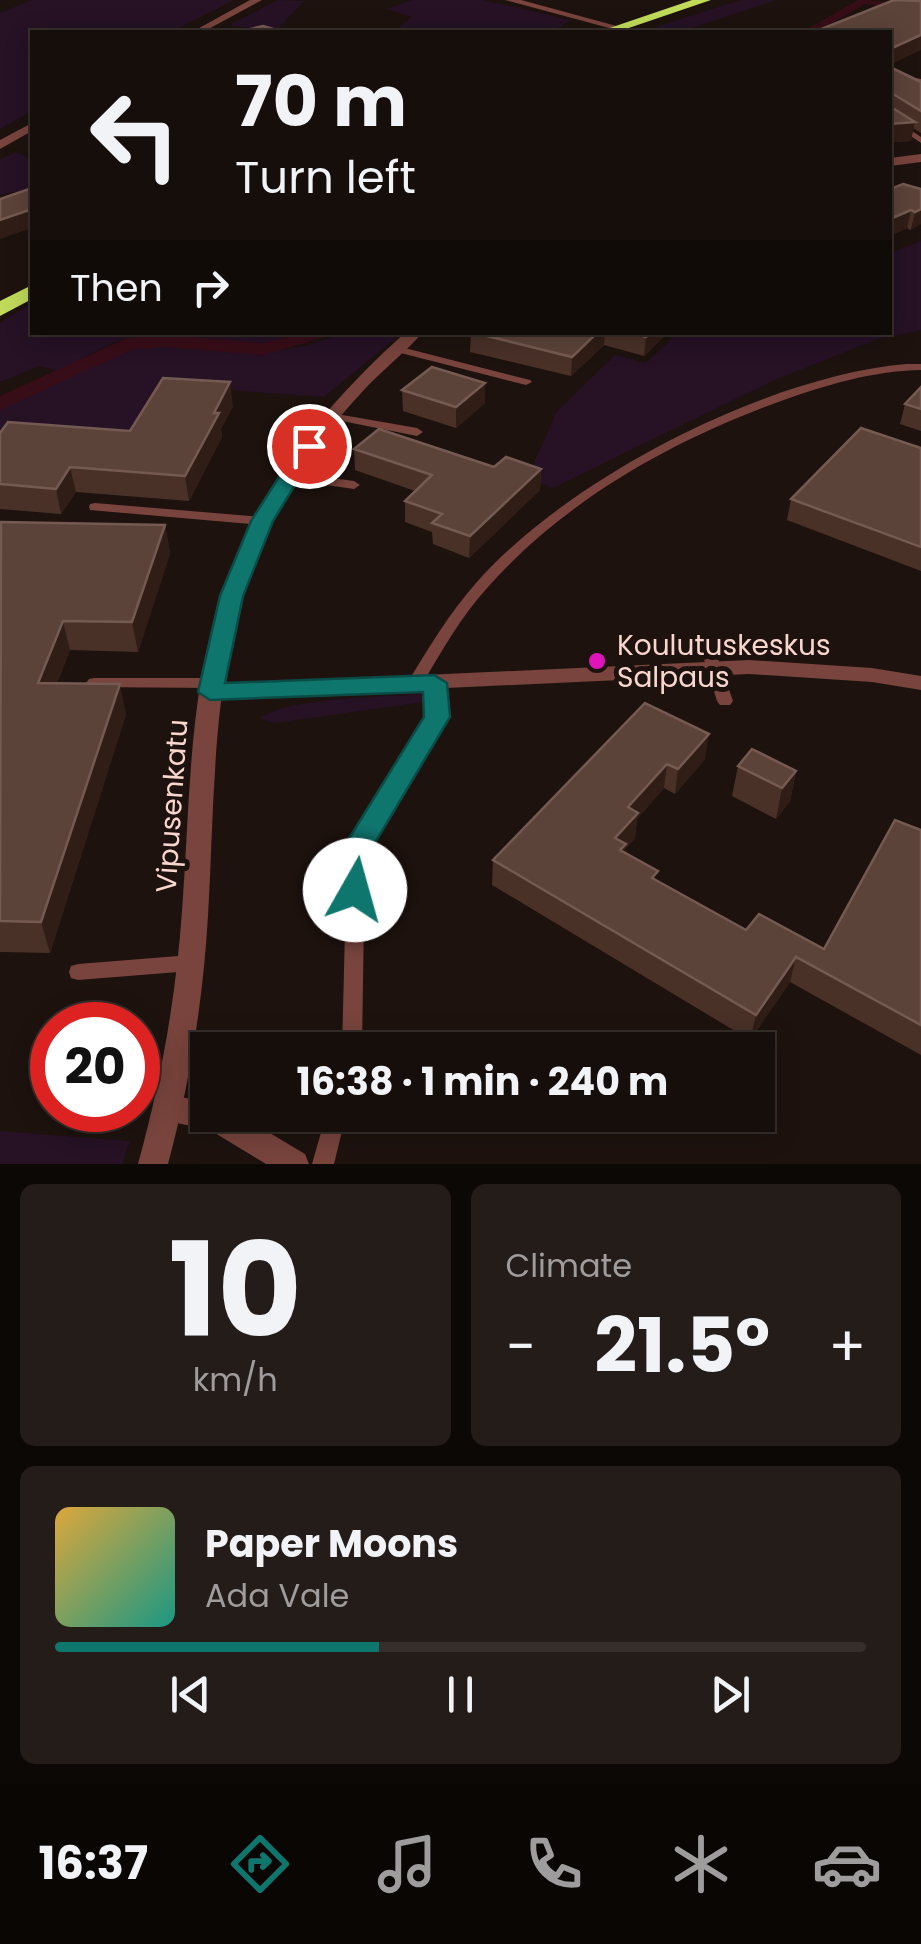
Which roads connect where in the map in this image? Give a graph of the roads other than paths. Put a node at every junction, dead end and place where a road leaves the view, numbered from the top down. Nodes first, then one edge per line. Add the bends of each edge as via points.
1 (257, 0) edge
2 (510, 0) edge
3 (705, 0) edge
4 (724, 0) edge
5 (201, 30) edge
6 (615, 30) edge
7 (622, 30) edge
8 (622, 30) edge
9 (892, 76) edge
10 (921, 80) edge
11 (892, 119) edge
12 (30, 127) edge
13 (921, 141) edge
14 (0, 145) edge
15 (921, 158) edge
16 (892, 162) edge
17 (30, 292) edge
18 (0, 310) edge
19 (413, 335) edge
20 (397, 349) junction
21 (921, 367) edge
22 (526, 382) dead end
23 (331, 416) junction
24 (416, 432) dead end
25 (288, 476) junction
26 (354, 486) dead end
27 (95, 507) dead end
28 (262, 521) junction
29 (712, 659) junction
30 (94, 683) edge
31 (425, 683) junction
32 (921, 684) edge
33 (211, 687) junction
34 (726, 701) dead end
35 (191, 963) junction
36 (78, 972) dead end
37 (352, 1032) edge
38 (169, 1108) junction
39 (331, 1132) edge
40 (152, 1164) edge
41 (294, 1164) edge
42 (323, 1164) edge

1 - 5 street
2 - 6 street
3 - 7 highway
4 - 8 highway
9 - 10 lane
11 - 13 lane
12 - 14 street
15 - 16 street
17 - 18 highway
19 - 20 street, Vipusenkatu
20 - 22 lane
20 - 23 street, Vipusenkatu
21 - 31 lane via 842,378 756,405 662,447 585,494 490,576 424,663
23 - 24 lane
23 - 25 street, Vipusenkatu
25 - 26 lane
25 - 28 street, Vipusenkatu
27 - 28 lane
28 - 33 street, Vipusenkatu via 231,596
29 - 31 street
29 - 32 street
29 - 34 lane
30 - 33 lane
31 - 33 street
31 - 37 lane via 437,717 356,850
33 - 35 street, Vipusenkatu
35 - 36 lane
35 - 38 street, Vipusenkatu
38 - 40 street, Vipusenkatu
38 - 41 street via 216,1117
39 - 42 lane

